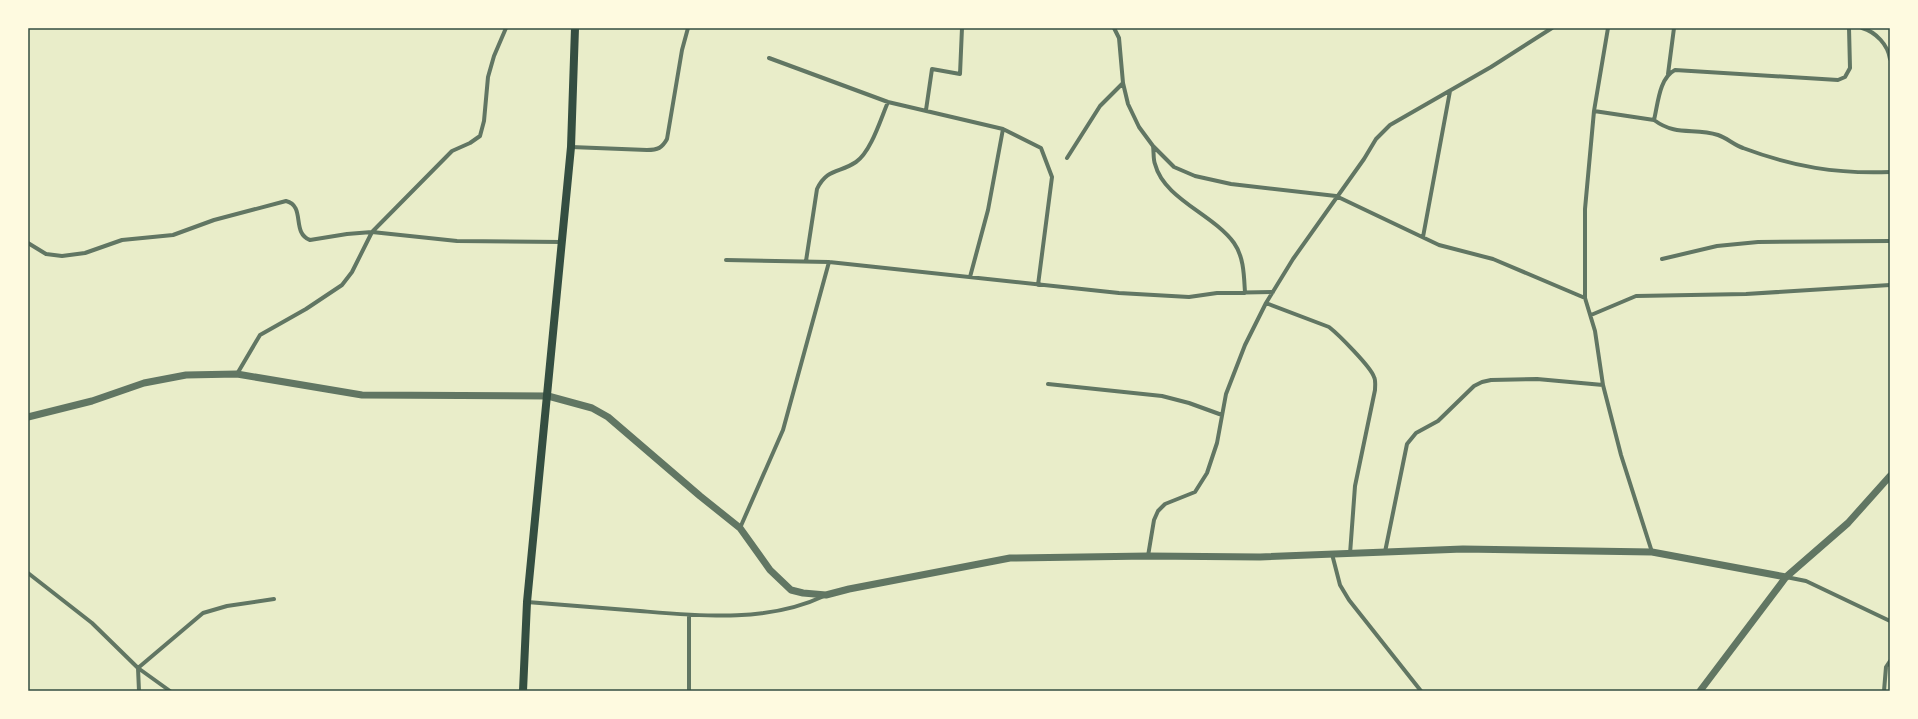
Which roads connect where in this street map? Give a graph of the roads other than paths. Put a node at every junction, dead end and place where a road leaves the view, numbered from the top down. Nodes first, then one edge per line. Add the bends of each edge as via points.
1 (506, 28) edge
2 (574, 28) edge
3 (688, 28) edge
4 (962, 28) edge
5 (1114, 28) edge
6 (1552, 28) edge
7 (1608, 28) edge
8 (1674, 28) edge
9 (1849, 28) edge
10 (1862, 28) edge
11 (769, 58) dead end
12 (1890, 59) edge
13 (1668, 74) junction
14 (1123, 83) junction
15 (1450, 91) junction
16 (888, 102) junction
17 (926, 110) junction
18 (1594, 111) junction
19 (1654, 120) junction
20 (1003, 129) junction
21 (1153, 146) junction
22 (571, 147) junction
23 (1067, 158) dead end
24 (1890, 172) edge
25 (1336, 196) junction
26 (372, 232) junction
27 (1423, 237) junction
28 (562, 242) junction
29 (1890, 242) edge
30 (28, 243) edge
31 (1662, 259) dead end
32 (726, 260) dead end
33 (806, 261) junction
34 (829, 262) junction
35 (970, 277) junction
36 (1038, 285) junction
37 (1890, 285) edge
38 (1273, 292) junction
39 (1245, 293) junction
40 (1585, 298) junction
41 (1266, 303) junction
42 (1591, 315) junction
43 (237, 374) junction
44 (1048, 384) dead end
45 (1603, 385) junction
46 (548, 396) junction
47 (1222, 415) junction
48 (28, 417) edge
49 (1890, 476) edge
50 (740, 528) junction
51 (1385, 552) junction
52 (1652, 552) junction
53 (1332, 554) junction
54 (1350, 554) junction
55 (1148, 556) junction
56 (28, 573) edge
57 (1786, 577) junction
58 (826, 595) junction
59 (274, 599) dead end
60 (527, 602) junction
61 (689, 615) junction
62 (1890, 621) edge
63 (1890, 661) edge
64 (138, 668) junction
65 (139, 691) edge
66 (170, 691) edge
67 (523, 691) edge
68 (688, 691) edge
69 (1421, 691) edge
70 (1700, 691) edge
71 (1884, 691) edge

1 - 26 street via 488,77 480,136 452,151
2 - 22 main road
3 - 22 street via 667,139 662,147 647,150
4 - 17 street via 960,74 932,69
5 - 14 street via 1119,38
6 - 15 street
7 - 18 street
8 - 13 street
9 - 13 street via 1850,68 1845,77 1838,80 1675,70
10 - 12 street via 1879,37
11 - 16 street
13 - 19 street
14 - 21 street via 1128,104 1139,127
14 - 23 street via 1100,106
15 - 25 street via 1390,125 1376,139
15 - 27 street
16 - 17 street
16 - 33 street via 866,151 857,162 830,173 821,180 817,189
17 - 20 street
18 - 19 street
18 - 40 street via 1585,209
19 - 24 street via 1664,128 1718,135 1741,148 1809,168 1855,174
20 - 35 street via 988,210
20 - 36 street via 1042,148 1052,178
21 - 25 street via 1174,167 1194,176 1231,184
21 - 39 street via 1155,165 1165,185 1215,223 1235,244 1243,266
22 - 28 main road
25 - 27 street
25 - 38 street
26 - 28 street via 457,241
26 - 30 street via 305,238 300,231 296,207 292,202 286,201 214,220 173,235 122,240 85,253 62,256 46,254
26 - 43 street via 352,272 342,285 260,335
27 - 40 street via 1440,245 1493,259
28 - 46 main road
29 - 31 street via 1758,242 1717,246
32 - 33 street
33 - 34 street
34 - 35 street
34 - 50 street via 783,430
35 - 36 street
36 - 39 street via 1182,296
37 - 42 street via 1746,294 1636,296
38 - 39 street
38 - 41 street
40 - 42 street
41 - 47 street via 1245,345 1226,394
41 - 54 street via 1329,327 1369,368 1375,378 1375,390 1355,486
42 - 45 street
43 - 46 street via 362,395
43 - 48 street via 186,375 144,383 92,401
44 - 47 street via 1162,396
45 - 51 street via 1537,379 1491,380 1474,386 1438,421 1416,434 1408,444
45 - 52 street via 1621,455
46 - 50 street via 592,408 608,417
46 - 60 main road
47 - 55 street via 1207,473 1195,492 1165,504 1158,511
49 - 57 street via 1848,523
50 - 58 street via 770,570 791,590
51 - 52 street via 1463,549
51 - 54 street
52 - 57 street
53 - 54 street
53 - 55 street via 1260,557
53 - 69 street via 1340,585 1349,600
55 - 58 street via 1010,558 900,578
56 - 64 street via 92,623
57 - 62 street via 1806,581
57 - 70 street
58 - 61 street via 807,604 784,610 737,615
59 - 64 street via 227,606 203,613
60 - 61 street
60 - 67 main road
61 - 68 street
63 - 71 street via 1886,667
64 - 65 street
64 - 66 street

